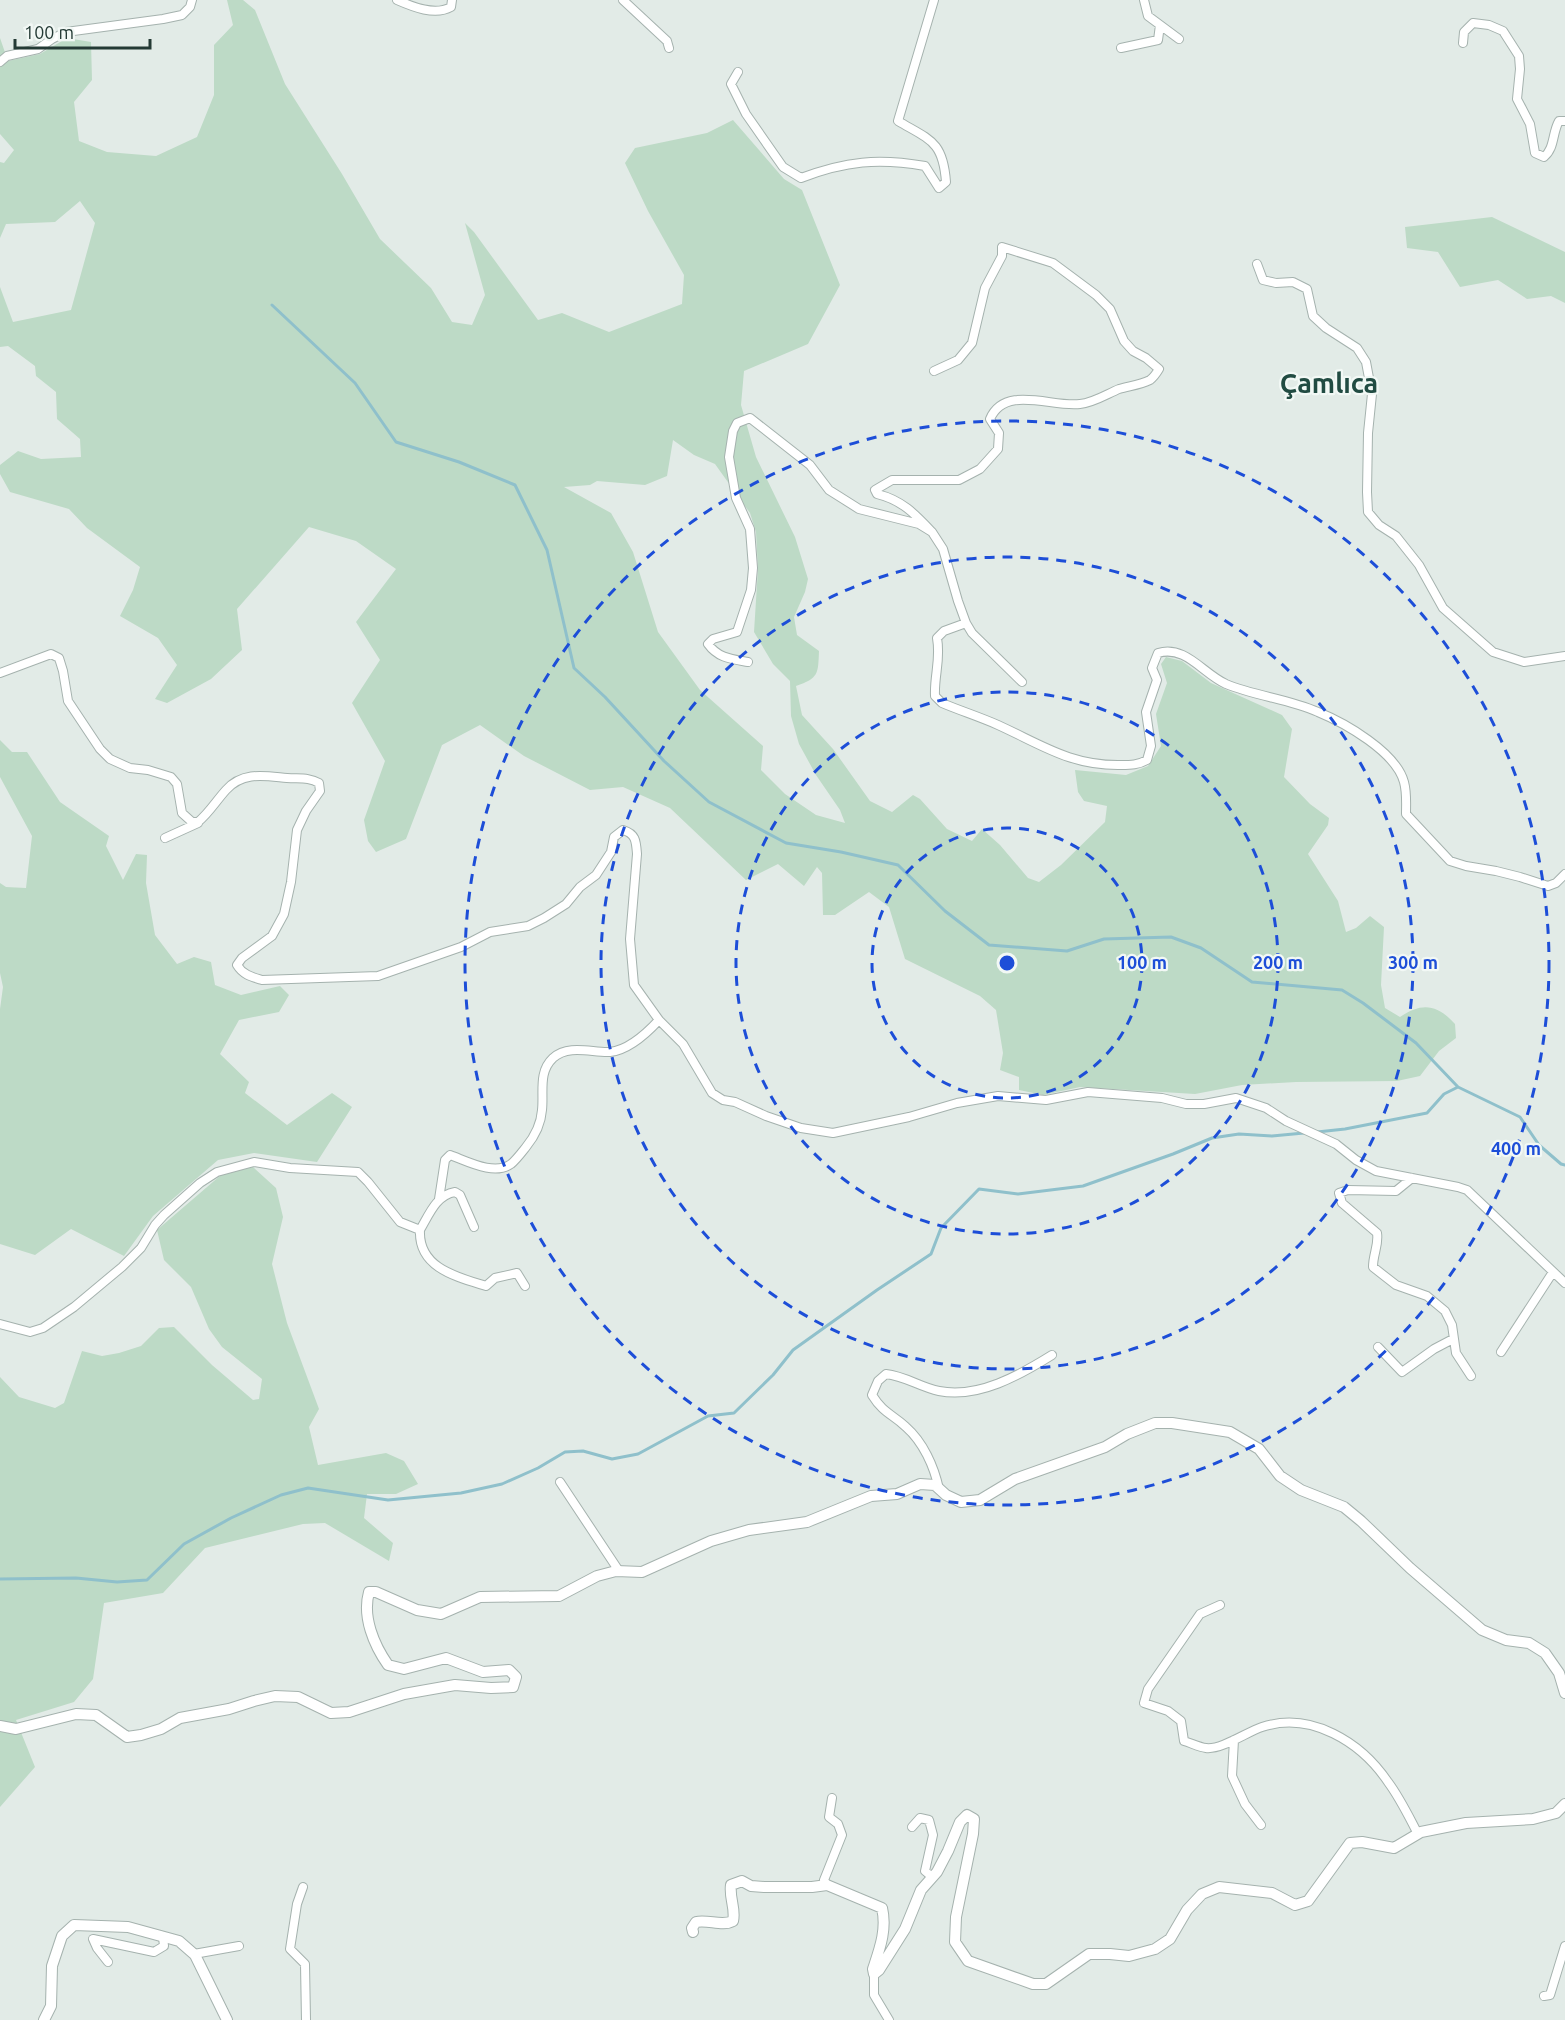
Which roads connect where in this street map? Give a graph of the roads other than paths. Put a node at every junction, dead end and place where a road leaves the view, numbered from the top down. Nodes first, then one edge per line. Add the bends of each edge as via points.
1 (192, 0) edge
2 (397, 0) edge
3 (452, 0) edge
4 (623, 0) edge
5 (934, 0) edge
6 (1144, 0) edge
7 (1160, 25) junction
8 (1179, 39) dead end
9 (1463, 43) dead end
10 (669, 48) dead end
11 (1121, 48) dead end
12 (0, 62) edge
13 (738, 72) dead end
14 (1565, 121) edge
15 (1257, 264) dead end
16 (934, 372) dead end
17 (932, 532) junction
18 (966, 623) junction
19 (1565, 656) edge
20 (748, 662) dead end
21 (0, 673) edge
22 (1022, 682) dead end
23 (198, 822) junction
24 (165, 838) dead end
25 (1565, 874) edge
26 (659, 1020) junction
27 (1412, 1178) junction
28 (439, 1199) junction
29 (474, 1227) dead end
30 (420, 1230) junction
31 (1553, 1272) junction
32 (1565, 1283) edge
33 (525, 1286) dead end
34 (0, 1324) edge
35 (1453, 1339) junction
36 (1378, 1347) dead end
37 (1501, 1352) dead end
38 (1052, 1355) dead end
39 (1471, 1376) dead end
40 (560, 1482) dead end
41 (939, 1489) junction
42 (619, 1571) junction
43 (1220, 1605) dead end
44 (1565, 1693) edge
45 (0, 1726) edge
46 (1234, 1740) junction
47 (832, 1798) dead end
48 (1565, 1804) edge
49 (1261, 1825) dead end
50 (912, 1827) dead end
51 (1418, 1834) junction
52 (931, 1876) junction
53 (827, 1885) junction
54 (303, 1887) dead end
55 (693, 1932) dead end
56 (163, 1937) junction
57 (239, 1946) dead end
58 (1565, 1946) edge
59 (194, 1954) junction
60 (108, 1962) dead end
61 (874, 1974) junction
62 (1544, 1996) dead end
63 (44, 2020) edge
64 (227, 2020) edge
65 (306, 2020) edge
66 (889, 2020) edge

1 - 12 street via 182,15 66,32 38,49 7,56
2 - 3 street via 426,10 444,11 451,7
4 - 10 street via 667,41
5 - 13 street via 898,122 935,144 945,162 946,182 939,188 925,166 884,161 845,164 801,178 783,167 746,114 731,84
6 - 7 street via 1148,16
7 - 8 street
7 - 11 street via 1158,40
9 - 14 street via 1464,32 1473,23 1503,31 1519,56 1517,99 1530,124 1535,153 1544,157 1549,153 1553,131 1559,121
15 - 19 street via 1263,280 1293,282 1307,289 1313,316 1357,348 1366,362 1372,394 1368,512 1396,536 1419,565 1443,609 1493,652 1524,662
16 - 17 street via 958,360 972,343 985,288 1002,256 1002,247 1053,263 1096,295 1110,309 1124,341 1159,369 1153,378 1080,405 1011,401 990,419 999,433 998,449 980,469 959,480 892,480 875,490 911,510
17 - 18 street via 943,549
17 - 20 street via 919,524 859,509 830,490 810,465 750,418 737,423 729,457 736,498 750,529 751,590 737,632 708,644 726,658
18 - 22 street
18 - 25 street via 944,631 937,638 940,652 935,696 942,703 1047,749 1102,765 1139,765 1147,760 1151,746 1146,712 1158,680 1152,668 1158,653 1174,651 1225,683 1317,711 1381,750 1404,780 1406,814 1450,861 1548,886
21 - 23 street via 51,654 59,658 68,701 100,749 110,759 130,768 171,777 177,784 182,813
23 - 24 street
23 - 26 street via 226,790 249,776 307,778 319,783 320,791 297,830 284,914 272,936 237,965 251,977 262,980 378,976 461,947 490,932 528,926 566,904 602,868 614,837 623,830 631,832 637,854 630,939 634,985
26 - 27 street via 683,1044 712,1093 817,1132 833,1133 998,1096 1046,1100 1088,1092 1162,1098 1186,1104 1236,1098 1266,1108 1336,1143 1376,1171
26 - 28 street via 630,1045 612,1052 587,1049 554,1056 546,1066 542,1084 538,1129 528,1144 511,1164 501,1168 450,1155
27 - 31 street via 1467,1190
27 - 35 street via 1396,1191 1339,1193 1342,1203 1377,1233 1373,1267 1396,1285 1427,1296 1445,1311
28 - 29 street via 446,1193 460,1195
28 - 30 street
30 - 33 street via 419,1241 431,1262 452,1276 486,1286 495,1278 518,1273
30 - 34 street via 400,1222 358,1172 254,1162 216,1172 200,1183 164,1215 122,1267 43,1328 30,1332
31 - 32 street
31 - 37 street
35 - 36 street via 1402,1372
35 - 39 street via 1456,1353
38 - 41 street via 993,1385 960,1393 895,1375 886,1374 878,1381 872,1395 886,1413 916,1437 936,1473
40 - 42 street
41 - 42 street via 920,1484 897,1494 871,1496 807,1522 750,1530 711,1541 642,1572
41 - 44 street via 961,1502 980,1500 1015,1479 1105,1447 1155,1423 1230,1432 1259,1449 1281,1476 1301,1490 1344,1507 1482,1630 1506,1640 1529,1643 1545,1653 1558,1672
42 - 45 street via 597,1576 559,1596 480,1597 441,1614 417,1610 369,1592 365,1605 376,1646 388,1665 404,1669 446,1658 483,1672 509,1670 516,1677 513,1687 455,1685 331,1713 298,1697 276,1696 180,1718 161,1729 127,1737 96,1715 76,1714 16,1729
43 - 46 street via 1200,1614 1148,1689 1144,1703 1168,1711 1181,1721 1184,1741 1208,1749
46 - 49 street via 1232,1776 1245,1804
46 - 51 street via 1263,1727 1296,1722 1327,1729 1363,1752 1388,1781
47 - 53 street via 830,1817 842,1835 824,1880
48 - 51 street via 1556,1813 1533,1819 1466,1823
50 - 52 street via 920,1818 929,1820 933,1835 925,1871
51 - 52 street via 1394,1848 1350,1843 1308,1901 1295,1905 1272,1893 1219,1887 1202,1894 1170,1939 1155,1949 1129,1956 1089,1954 1046,1984 1033,1984 968,1961 955,1942 974,1819 968,1815 960,1822 937,1872
52 - 61 street via 905,1929
53 - 55 street via 764,1887 736,1882 731,1885 730,1894 733,1921 727,1924 703,1920 696,1922
53 - 61 street via 882,1908 883,1939
54 - 65 street via 290,1949 305,1964
56 - 59 street via 179,1941
56 - 60 street via 164,1946 154,1952 93,1939
56 - 63 street via 128,1927 74,1925 62,1936 52,1966 51,2006
57 - 59 street
58 - 62 street via 1550,1995
59 - 64 street
61 - 66 street via 874,1995

